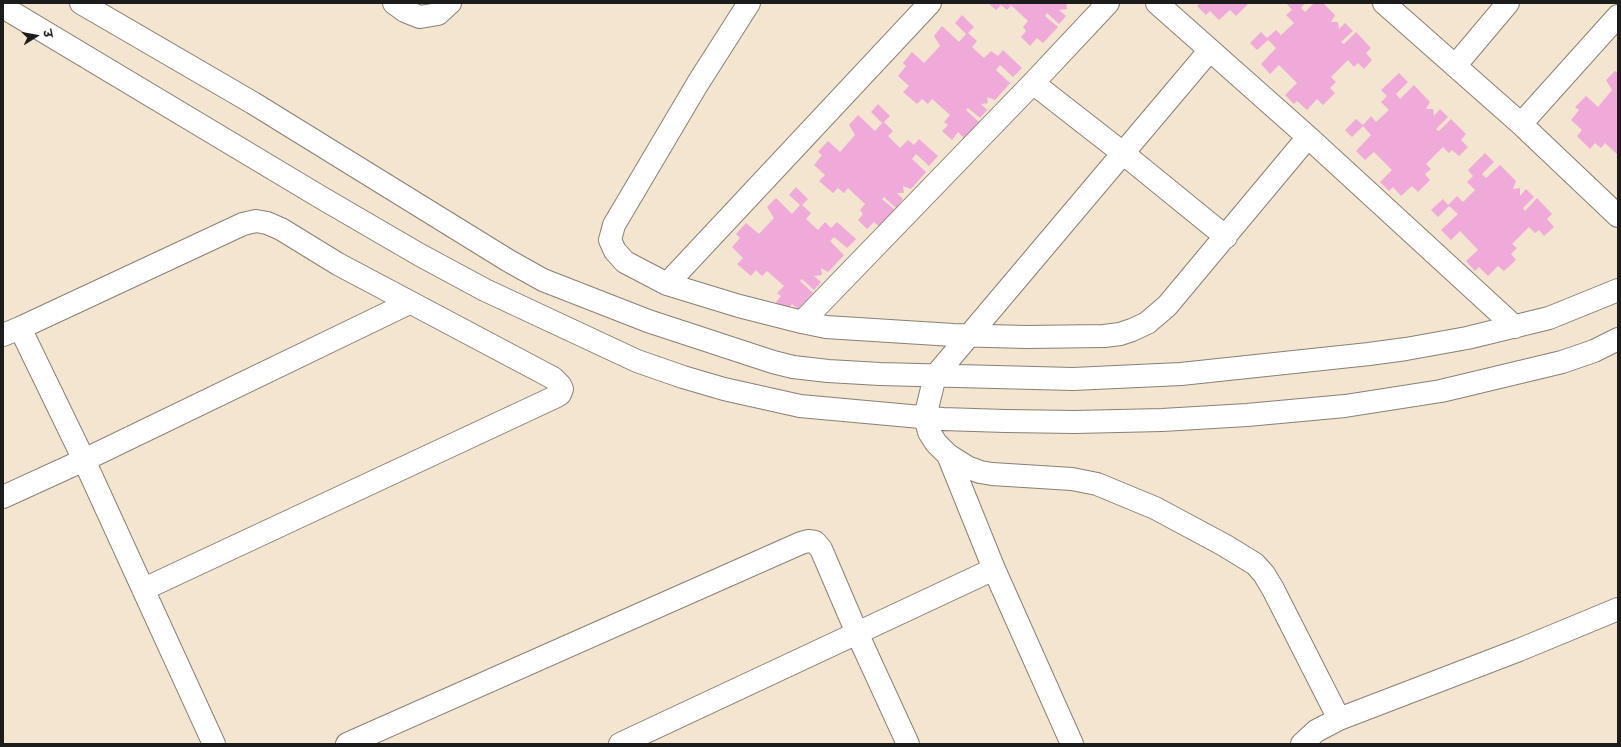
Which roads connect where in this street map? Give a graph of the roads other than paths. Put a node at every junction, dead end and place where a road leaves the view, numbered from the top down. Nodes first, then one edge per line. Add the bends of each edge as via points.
1 (81, 3) edge
2 (394, 3) edge
3 (450, 3) edge
4 (749, 3) edge
5 (930, 3) edge
6 (1108, 3) edge
7 (1157, 3) edge
8 (1508, 3) edge
9 (1389, 5) edge
10 (3, 7) edge
11 (1618, 16) edge
12 (1210, 50) junction
13 (1455, 66) junction
14 (1033, 83) junction
15 (1521, 124) junction
16 (1308, 137) junction
17 (1124, 154) junction
18 (1618, 216) edge
19 (1226, 237) junction
20 (667, 284) junction
21 (1618, 290) edge
22 (409, 303) junction
23 (802, 322) junction
24 (1515, 327) junction
25 (12, 332) edge
26 (970, 336) junction
27 (1618, 339) edge
28 (935, 376) junction
29 (925, 418) junction
30 (948, 455) junction
31 (84, 460) junction
32 (3, 497) edge
33 (994, 569) junction
34 (144, 589) junction
35 (1618, 609) edge
36 (857, 633) junction
37 (1339, 719) junction
38 (375, 738) edge
39 (214, 744) edge
40 (347, 744) edge
41 (620, 744) edge
42 (908, 744) edge
43 (1072, 744) edge
44 (1302, 744) edge

1 - 28 street via 253,103 543,280 648,321 779,364 828,371
2 - 3 street via 420,17 438,14
4 - 20 street via 698,83 614,225 610,240 615,251 625,262
5 - 20 street
6 - 14 street
7 - 12 street
8 - 13 street
9 - 13 street
10 - 29 street via 420,255 485,290 637,361 724,389 800,406
11 - 15 street
12 - 16 street
12 - 17 street
13 - 15 street
14 - 17 street
14 - 23 street
15 - 18 street
16 - 19 street
16 - 24 street
17 - 19 street
17 - 26 street
19 - 26 street via 1167,306 1147,323 1132,330 1104,336
20 - 23 street
21 - 24 street via 1549,318
22 - 25 street via 281,229 256,221 242,224
22 - 31 street
22 - 34 street via 553,378 562,389 560,394
23 - 26 street via 826,328
24 - 28 street via 1406,349 1181,374 1074,379
25 - 31 street
26 - 28 street
27 - 29 street via 1562,362 1441,391 1345,406 1162,420 1075,422
28 - 29 street
29 - 30 street via 929,432
30 - 33 street
30 - 37 street via 980,472 1072,479 1097,484 1154,508 1241,555 1260,569 1273,589
31 - 32 street
31 - 34 street
33 - 36 street
33 - 43 street
34 - 39 street
35 - 37 street
36 - 38 street via 821,549 815,542 808,541
36 - 41 street
36 - 42 street
37 - 44 street via 1316,732
38 - 40 street

